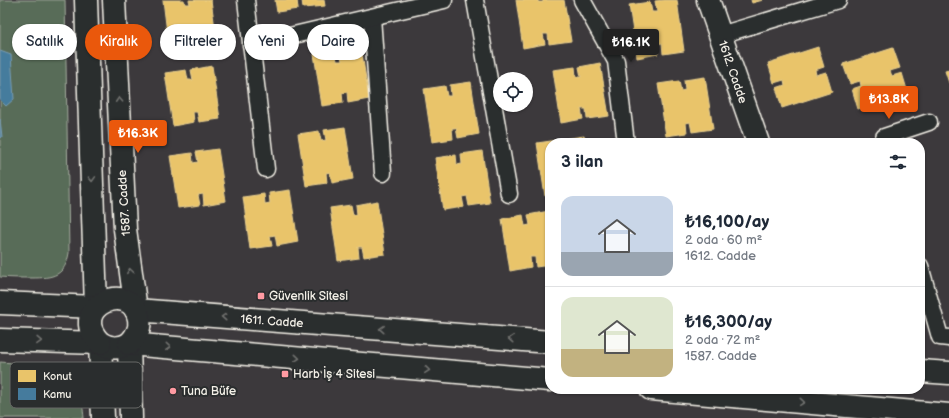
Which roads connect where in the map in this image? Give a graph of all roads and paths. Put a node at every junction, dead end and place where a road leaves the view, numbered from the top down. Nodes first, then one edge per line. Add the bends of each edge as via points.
1 (86, 0) edge
2 (114, 0) edge
3 (246, 0) edge
4 (444, 0) edge
5 (475, 0) edge
6 (582, 0) edge
7 (708, 0) edge
8 (838, 0) edge
9 (372, 17) junction
10 (249, 24) edge
11 (299, 34) edge
12 (720, 35) junction
13 (253, 60) edge
14 (929, 122) dead end
15 (625, 138) edge
16 (756, 138) edge
17 (884, 138) edge
18 (266, 169) dead end
19 (383, 173) dead end
20 (509, 194) dead end
21 (925, 284) edge
22 (0, 303) edge
23 (96, 307) junction
24 (136, 310) junction
25 (949, 338) edge
26 (0, 340) edge
27 (545, 342) edge
28 (100, 343) junction
29 (129, 344) junction
30 (101, 362) edge
31 (129, 362) edge
32 (925, 371) edge
33 (949, 373) edge
34 (545, 380) edge
35 (692, 394) edge
36 (103, 408) edge
37 (131, 408) edge
38 (833, 411) edge
39 (865, 413) edge
40 (949, 415) edge
41 (103, 418) edge
42 (131, 418) edge

1 -> 23 main road
24 -> 2 main road, 1587. Cadde via 125,229
3 - 10 street
4 - 9 street
5 - 20 street
6 - 15 street via 616,61
7 - 12 main road, 1612. Cadde
8 - 12 street
9 - 11 street
9 - 19 street
12 - 16 main road, 1612. Cadde
13 - 18 street
14 - 17 street
21 - 25 street via 940,337
22 - 23 main road, 1611. Cadde
23 - 24 main road, 1611. Cadde via 102,302 116,299 128,303
23 - 28 main road via 90,322 94,337
27 -> 24 main road, 1611. Cadde
24 - 29 main road via 140,323 135,338
26 -> 28 main road
28 - 29 main road via 114,348
28 - 30 main road
29 - 31 main road
29 -> 34 main road
32 - 33 main road
35 -> 38 main road
36 - 41 main road
37 - 42 main road
38 - 39 main road
39 - 40 main road

